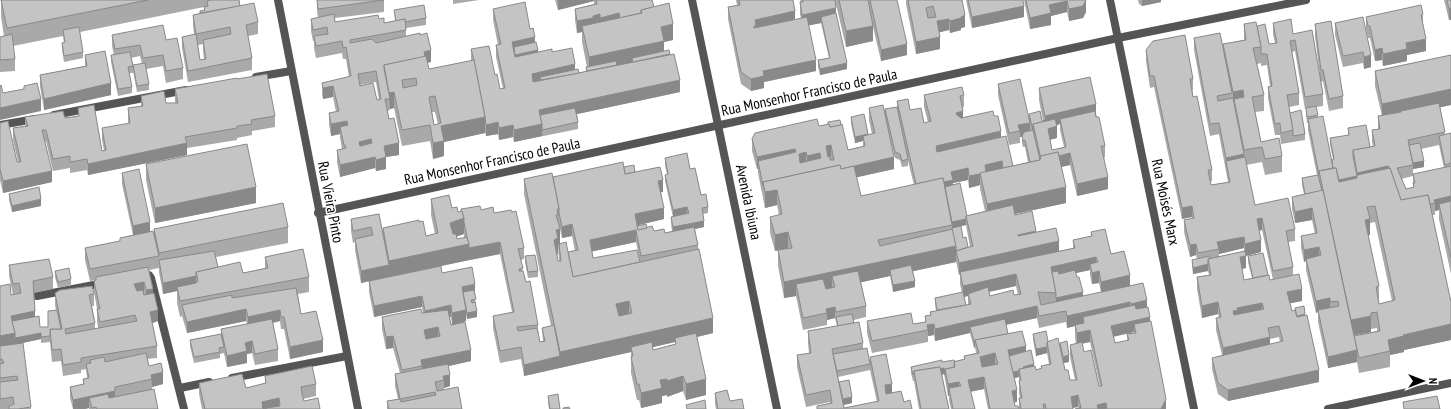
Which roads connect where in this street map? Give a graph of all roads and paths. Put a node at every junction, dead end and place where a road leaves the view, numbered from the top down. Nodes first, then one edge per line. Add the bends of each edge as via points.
1 (278, 0) edge
2 (692, 0) edge
3 (1110, 0) edge
4 (1306, 0) edge
5 (1118, 38) junction
6 (291, 71) junction
7 (247, 79) edge
8 (194, 88) edge
9 (0, 125) edge
10 (719, 126) junction
11 (318, 213) junction
12 (130, 278) edge
13 (115, 281) edge
14 (37, 296) dead end
15 (347, 356) junction
16 (1451, 384) edge
17 (180, 388) junction
18 (184, 409) edge
19 (358, 409) edge
20 (777, 409) edge
21 (1194, 409) edge
22 (1328, 409) edge

1 - 6 street, Rua Vieira Pinto
2 - 10 street, Avenida Ibiuna
3 - 5 street, Rua Moisés Marx
4 - 5 street, Rua Monsenhor Francisco de Paula
5 - 10 street, Rua Monsenhor Francisco de Paula
5 - 21 street, Rua Moisés Marx
6 - 7 street
6 - 11 street, Rua Vieira Pinto
8 - 9 street
10 - 11 street, Rua Monsenhor Francisco de Paula
10 - 20 street, Avenida Ibiuna
11 - 15 street, Rua Vieira Pinto
12 - 17 street via 146,275 152,278
13 - 14 street
15 - 17 street
15 - 19 street, Rua Vieira Pinto
16 - 22 street
17 - 18 street

